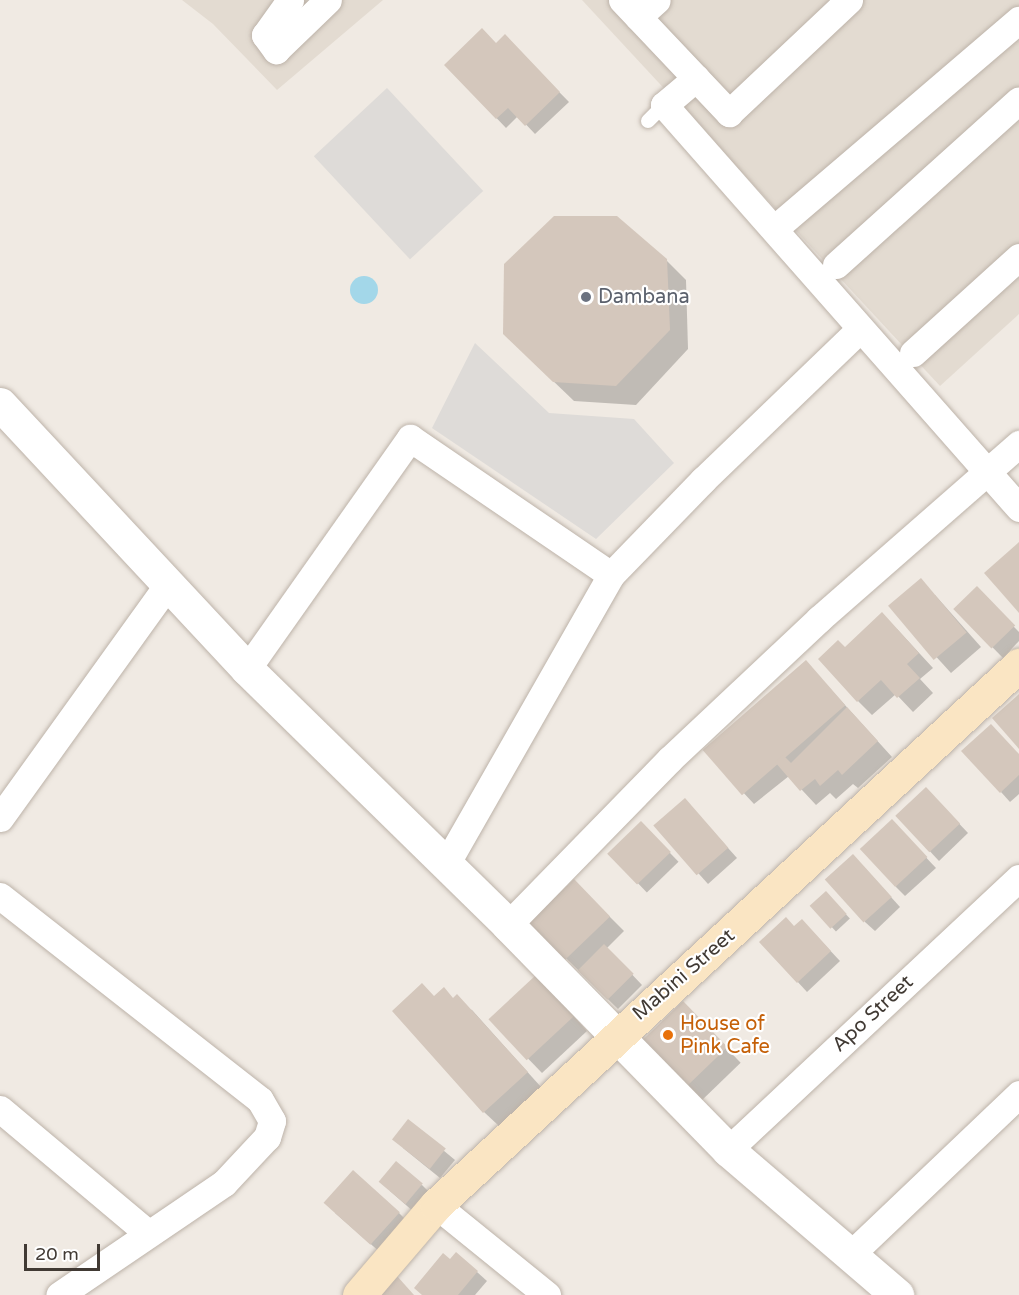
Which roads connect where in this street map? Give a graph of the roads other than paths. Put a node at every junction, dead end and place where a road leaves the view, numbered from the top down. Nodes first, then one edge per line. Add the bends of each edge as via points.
1 (290, 0) edge
2 (328, 0) edge
3 (849, 0) edge
4 (639, 6) edge
5 (1019, 20) edge
6 (696, 78) junction
7 (1019, 100) edge
8 (774, 229) junction
9 (1019, 257) edge
10 (836, 265) dead end
11 (860, 329) junction
12 (913, 353) dead end
13 (0, 404) edge
14 (1019, 444) edge
15 (988, 473) junction
16 (1019, 508) edge
17 (611, 575) junction
18 (168, 584) junction
19 (1019, 665) edge
20 (247, 669) junction
21 (0, 818) edge
22 (445, 866) junction
23 (1019, 878) edge
24 (0, 896) edge
25 (508, 925) junction
26 (615, 1036) junction
27 (1019, 1094) edge
28 (0, 1109) edge
29 (728, 1149) junction
30 (436, 1205) junction
31 (148, 1233) junction
32 (849, 1256) junction
33 (59, 1295) edge
34 (359, 1295) edge
35 (547, 1295) edge
36 (897, 1295) edge

1 - 2 street via 265,35 276,50
3 - 6 street via 729,112
4 - 6 street
5 - 8 street
6 - 8 street via 656,113
7 - 10 street
8 - 11 street
9 - 12 street
11 - 15 street
11 - 17 street
13 - 18 street
14 - 15 street
15 - 16 street
15 - 25 street via 819,619 670,759
17 - 20 street via 410,438
17 - 22 street
18 - 20 street
18 - 21 street
19 - 26 main road, Mabini Street via 751,916
20 - 22 street
22 - 25 street
23 - 29 street, Apo Street
24 - 31 street via 270,1111 272,1121 267,1137 224,1183
25 - 26 street
26 - 29 street
26 - 30 main road, Mabini Street
27 - 32 street
28 - 31 street
29 - 32 street
30 - 34 main road, Mabini Street
30 - 35 street
31 - 33 street
32 - 36 street

